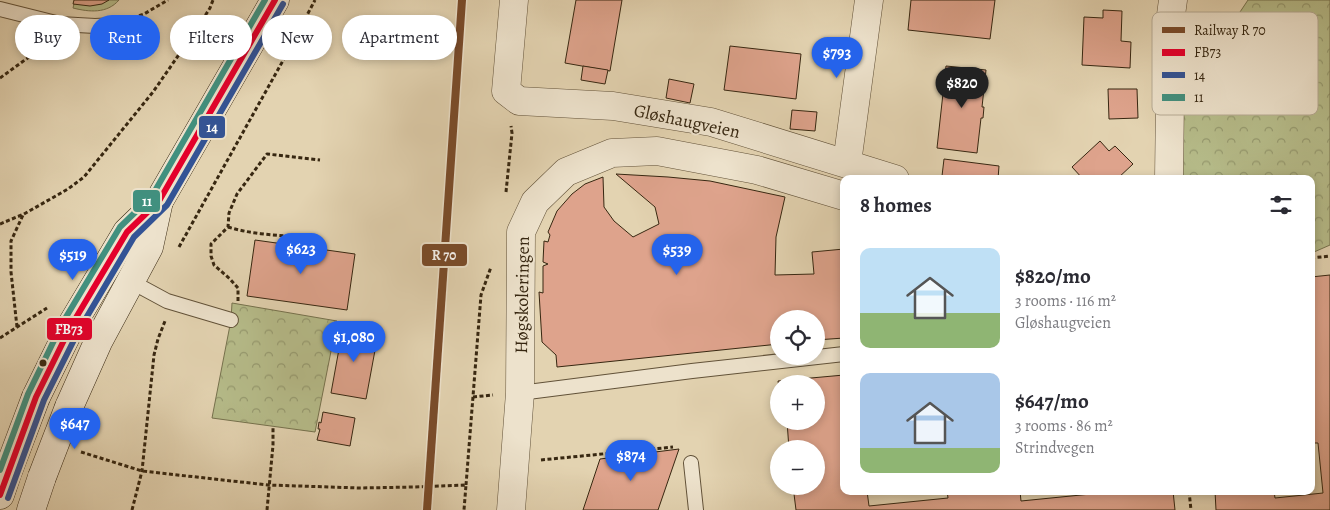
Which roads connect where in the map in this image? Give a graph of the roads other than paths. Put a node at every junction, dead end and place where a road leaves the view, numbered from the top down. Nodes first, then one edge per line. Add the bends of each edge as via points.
1 (274, 0) edge
2 (514, 0) edge
3 (869, 0) edge
4 (0, 9) edge
5 (90, 26) edge
6 (1170, 115) edge
7 (847, 163) junction
8 (883, 175) edge
9 (1169, 175) edge
10 (840, 195) edge
11 (159, 202) junction
12 (130, 281) junction
13 (230, 320) dead end
14 (840, 354) edge
15 (520, 393) junction
16 (691, 463) dead end
17 (4, 483) edge
18 (31, 510) edge
19 (511, 510) edge
20 (696, 510) edge

1 - 11 street
2 - 7 street, Gløshaugveien via 506,91 519,101 613,106 710,122
3 - 7 street
4 - 5 lane via 60,24
6 - 9 street
7 - 8 street, Gløshaugveien
10 - 15 street, Høgskoleringen via 757,170 657,151 612,153 566,172 535,202 521,232
11 - 12 street via 149,246
11 - 17 street, bridge via 127,232 71,326 36,397
12 - 13 lane via 167,301
12 - 18 street, bridge via 69,407
14 - 15 lane
15 - 19 street, Høgskoleringen
16 - 20 lane

